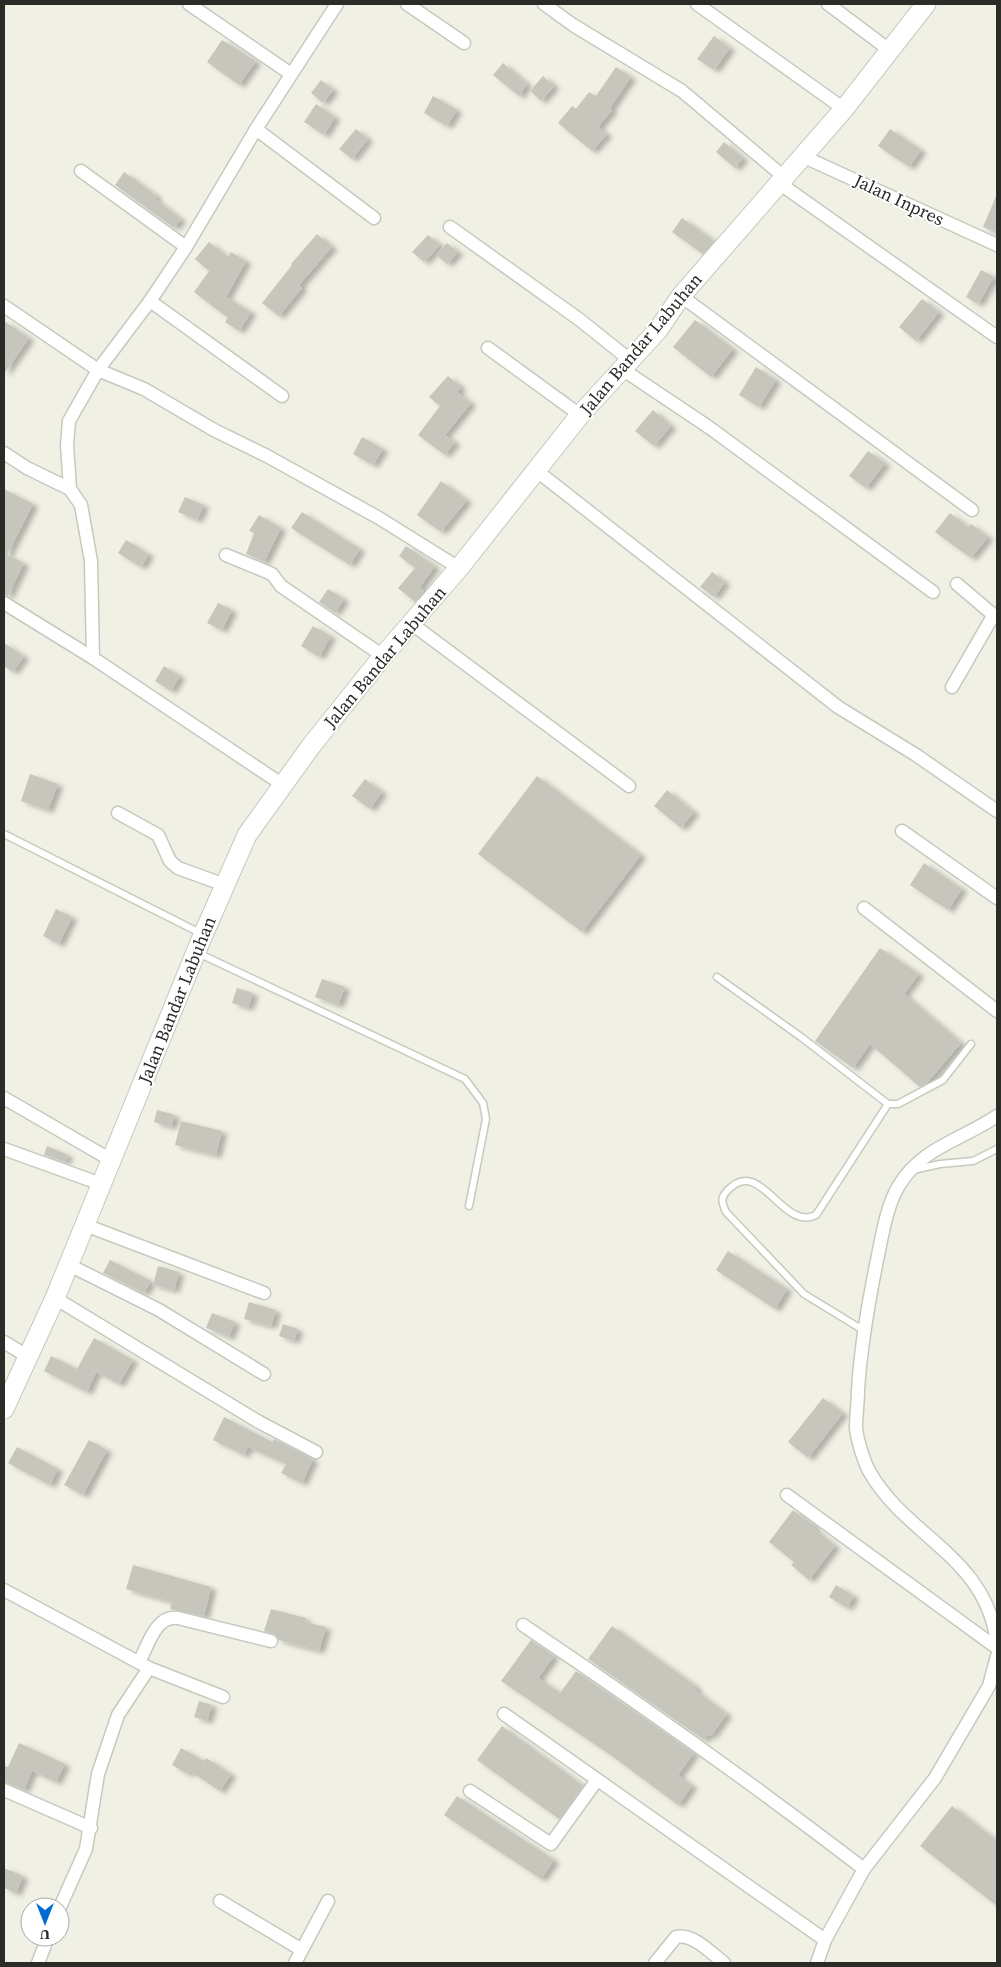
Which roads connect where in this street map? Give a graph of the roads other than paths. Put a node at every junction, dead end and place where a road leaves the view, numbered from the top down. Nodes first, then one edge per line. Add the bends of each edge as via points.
1 (189, 4) edge
2 (337, 4) edge
3 (407, 4) edge
4 (544, 4) edge
5 (697, 4) edge
6 (828, 4) edge
7 (926, 4) edge
8 (464, 43) dead end
9 (888, 49) junction
10 (291, 74) junction
11 (844, 109) junction
12 (256, 129) junction
13 (802, 156) junction
14 (81, 171) dead end
15 (782, 180) junction
16 (374, 218) dead end
17 (450, 227) dead end
18 (997, 245) edge
19 (186, 247) junction
20 (681, 296) junction
21 (150, 301) junction
22 (4, 306) edge
23 (997, 337) edge
24 (488, 348) dead end
25 (626, 364) junction
26 (98, 370) junction
27 (282, 396) dead end
28 (580, 415) junction
29 (4, 453) edge
30 (537, 471) junction
31 (70, 489) junction
32 (972, 510) dead end
33 (226, 555) dead end
34 (459, 568) junction
35 (957, 584) dead end
36 (933, 592) dead end
37 (4, 603) edge
38 (995, 617) edge
39 (412, 624) junction
40 (383, 656) junction
41 (93, 658) junction
42 (952, 687) dead end
43 (283, 785) junction
44 (629, 786) dead end
45 (997, 811) edge
46 (118, 813) dead end
47 (902, 831) dead end
48 (4, 834) edge
49 (225, 885) junction
50 (997, 898) edge
51 (864, 908) dead end
52 (203, 934) junction
53 (197, 952) junction
54 (717, 977) dead end
55 (997, 1011) edge
56 (971, 1044) dead end
57 (4, 1098) edge
58 (888, 1104) junction
59 (997, 1116) edge
60 (997, 1149) edge
61 (4, 1150) edge
62 (111, 1160) junction
63 (912, 1170) junction
64 (101, 1184) junction
65 (469, 1206) dead end
66 (85, 1225) junction
67 (69, 1265) junction
68 (264, 1293) dead end
69 (55, 1298) junction
70 (863, 1330) junction
71 (4, 1342) edge
72 (27, 1356) junction
73 (264, 1374) dead end
74 (4, 1409) edge
75 (316, 1452) dead end
76 (787, 1495) dead end
77 (4, 1590) edge
78 (523, 1625) dead end
79 (271, 1641) dead end
80 (997, 1643) edge
81 (997, 1648) edge
82 (997, 1656) edge
83 (144, 1665) junction
84 (223, 1697) dead end
85 (504, 1714) dead end
86 (598, 1780) junction
87 (4, 1790) edge
88 (470, 1791) dead end
89 (91, 1828) junction
90 (864, 1869) junction
91 (64, 1897) edge
92 (220, 1901) dead end
93 (328, 1901) dead end
94 (825, 1940) junction
95 (44, 1947) edge
96 (302, 1950) junction
97 (38, 1963) edge
98 (295, 1963) edge
99 (656, 1963) edge
100 (724, 1963) edge
101 (817, 1963) edge

1 - 10 street
2 - 10 street
3 - 8 street
4 - 15 street via 573,26 682,91
5 - 11 street
6 - 9 street
7 - 9 main road, Jalan Bandar Labuhan
9 - 11 main road, Jalan Bandar Labuhan
10 - 12 street
11 - 13 main road, Jalan Bandar Labuhan
12 - 16 street
12 - 19 street
13 - 15 main road, Jalan Bandar Labuhan
13 - 18 street, Jalan Inpres
14 - 19 street
15 - 20 main road, Jalan Bandar Labuhan
15 - 23 street
17 - 25 street via 580,320
19 - 21 street
20 - 25 main road, Jalan Bandar Labuhan via 658,330
20 - 32 street
21 - 26 street
21 - 27 street
22 - 26 street
24 - 28 street
25 - 28 main road, Jalan Bandar Labuhan
25 - 36 street
26 - 31 street via 69,421
26 - 34 street via 144,389 214,430 267,456 379,518
28 - 30 main road, Jalan Bandar Labuhan
29 - 31 street
30 - 34 main road, Jalan Bandar Labuhan
30 - 45 street via 838,706
31 - 41 street via 81,505 91,561
33 - 40 street via 272,574 281,586
34 - 39 main road, Jalan Bandar Labuhan
35 - 38 street
37 - 41 street
38 - 42 street
39 - 40 main road, Jalan Bandar Labuhan
39 - 44 street
40 - 43 main road, Jalan Bandar Labuhan
41 - 43 street
43 - 49 main road, Jalan Bandar Labuhan via 247,835
46 - 49 street via 158,835 170,861 178,868
47 - 50 street
48 - 52 lane
49 - 52 main road, Jalan Bandar Labuhan
51 - 55 street
52 - 53 main road, Jalan Bandar Labuhan
53 - 62 main road, Jalan Bandar Labuhan
53 - 65 lane via 465,1079 482,1103 486,1119
54 - 58 lane
56 - 58 lane via 943,1080 898,1104
57 - 62 street
58 - 70 lane via 816,1215 799,1217 753,1182 744,1179 736,1181 723,1196 722,1203 726,1212 804,1294
59 - 63 street via 944,1143
60 - 63 lane via 973,1161
61 - 64 street
62 - 64 main road, Jalan Bandar Labuhan
63 - 70 street via 898,1188 889,1213
64 - 66 main road, Jalan Bandar Labuhan
66 - 67 main road, Jalan Bandar Labuhan
66 - 68 street
67 - 69 main road, Jalan Bandar Labuhan
67 - 73 street via 159,1310
69 - 72 main road, Jalan Bandar Labuhan
69 - 75 street via 258,1422
70 - 80 street via 856,1429 869,1470 887,1495 968,1573 990,1613
71 - 72 street
72 - 74 main road, Jalan Bandar Labuhan
76 - 81 street
77 - 83 street
78 - 90 street via 773,1800
79 - 83 street via 168,1617 159,1623
82 - 90 street via 989,1686 935,1778
83 - 84 street
83 - 89 street via 118,1715 98,1774
85 - 86 street
86 - 88 street via 551,1844
86 - 94 street
87 - 89 street
89 - 91 street via 86,1849
90 - 94 street
92 - 96 street
93 - 96 street
94 - 101 street
95 - 97 street
96 - 98 street
99 - 100 street via 676,1937 683,1935

